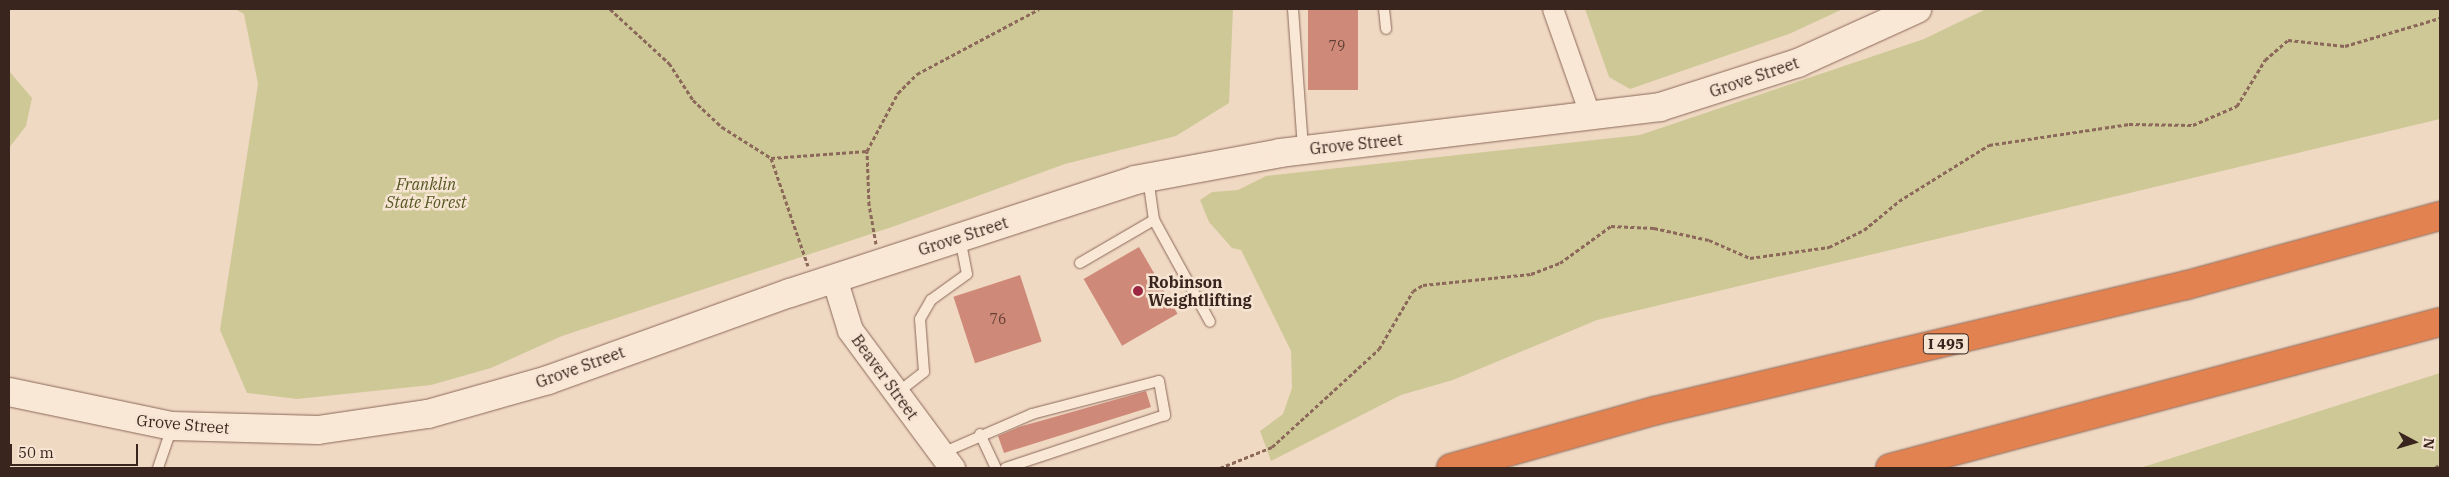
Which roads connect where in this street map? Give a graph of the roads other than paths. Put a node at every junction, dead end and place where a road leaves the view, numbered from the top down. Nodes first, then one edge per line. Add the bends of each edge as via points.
1 (1293, 9) edge
2 (1384, 9) edge
3 (1553, 9) edge
4 (1918, 9) edge
5 (1386, 29) dead end
6 (1591, 117) junction
7 (1303, 150) junction
8 (1148, 176) junction
9 (2440, 216) edge
10 (1154, 220) junction
11 (960, 237) junction
12 (1080, 263) dead end
13 (823, 282) junction
14 (1210, 322) dead end
15 (2440, 322) edge
16 (9, 392) edge
17 (897, 394) junction
18 (172, 426) junction
19 (980, 434) junction
20 (946, 461) edge
21 (158, 468) edge
22 (996, 468) edge
23 (1006, 468) edge
24 (1451, 468) edge
25 (1890, 468) edge

1 - 7 lane
2 - 5 lane
3 - 6 street
4 - 6 main road, Grove Street via 1855,40 1724,88 1660,107
6 - 7 main road, Grove Street
7 - 8 main road, Grove Street
8 - 10 lane
8 - 11 main road, Grove Street
9 - 24 highway, I 495 via 2187,285 1654,412
10 - 12 lane
10 - 14 lane
11 - 13 main road, Grove Street
11 - 17 lane via 967,274 931,300 920,319 924,372
13 - 17 street, Beaver Street via 850,330
13 - 18 main road, Grove Street via 548,380 428,414 318,430
15 - 25 highway
16 - 18 main road, Grove Street
17 - 20 street, Beaver Street
18 - 21 lane
19 - 20 lane
19 - 22 lane
19 - 23 lane via 1032,414 1159,381 1165,415

